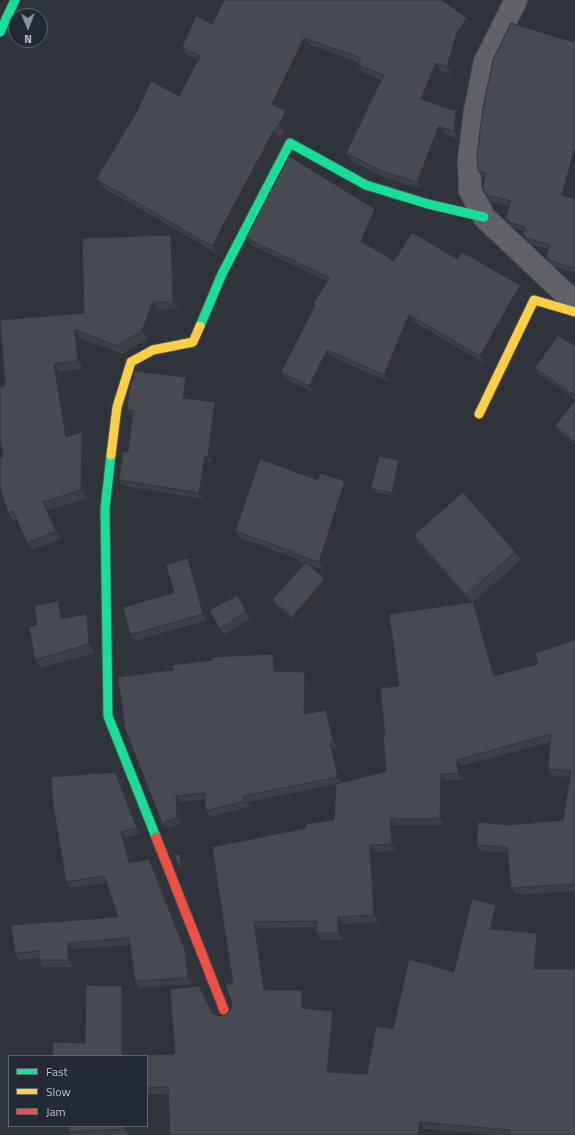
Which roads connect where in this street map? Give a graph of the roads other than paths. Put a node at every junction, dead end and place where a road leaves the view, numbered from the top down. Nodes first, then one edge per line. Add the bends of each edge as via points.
1 (15, 0) edge
2 (516, 0) edge
3 (0, 32) edge
4 (484, 217) junction
5 (575, 303) edge
6 (575, 312) edge
7 (479, 414) dead end
8 (224, 1010) dead end

1 - 3 street
2 - 4 street via 485,62 475,112 469,160 470,190
4 - 5 street
4 - 8 street via 428,204 366,184 290,143 222,274 193,342 154,350 131,362 117,407 105,508 108,716
6 - 7 street via 534,300

